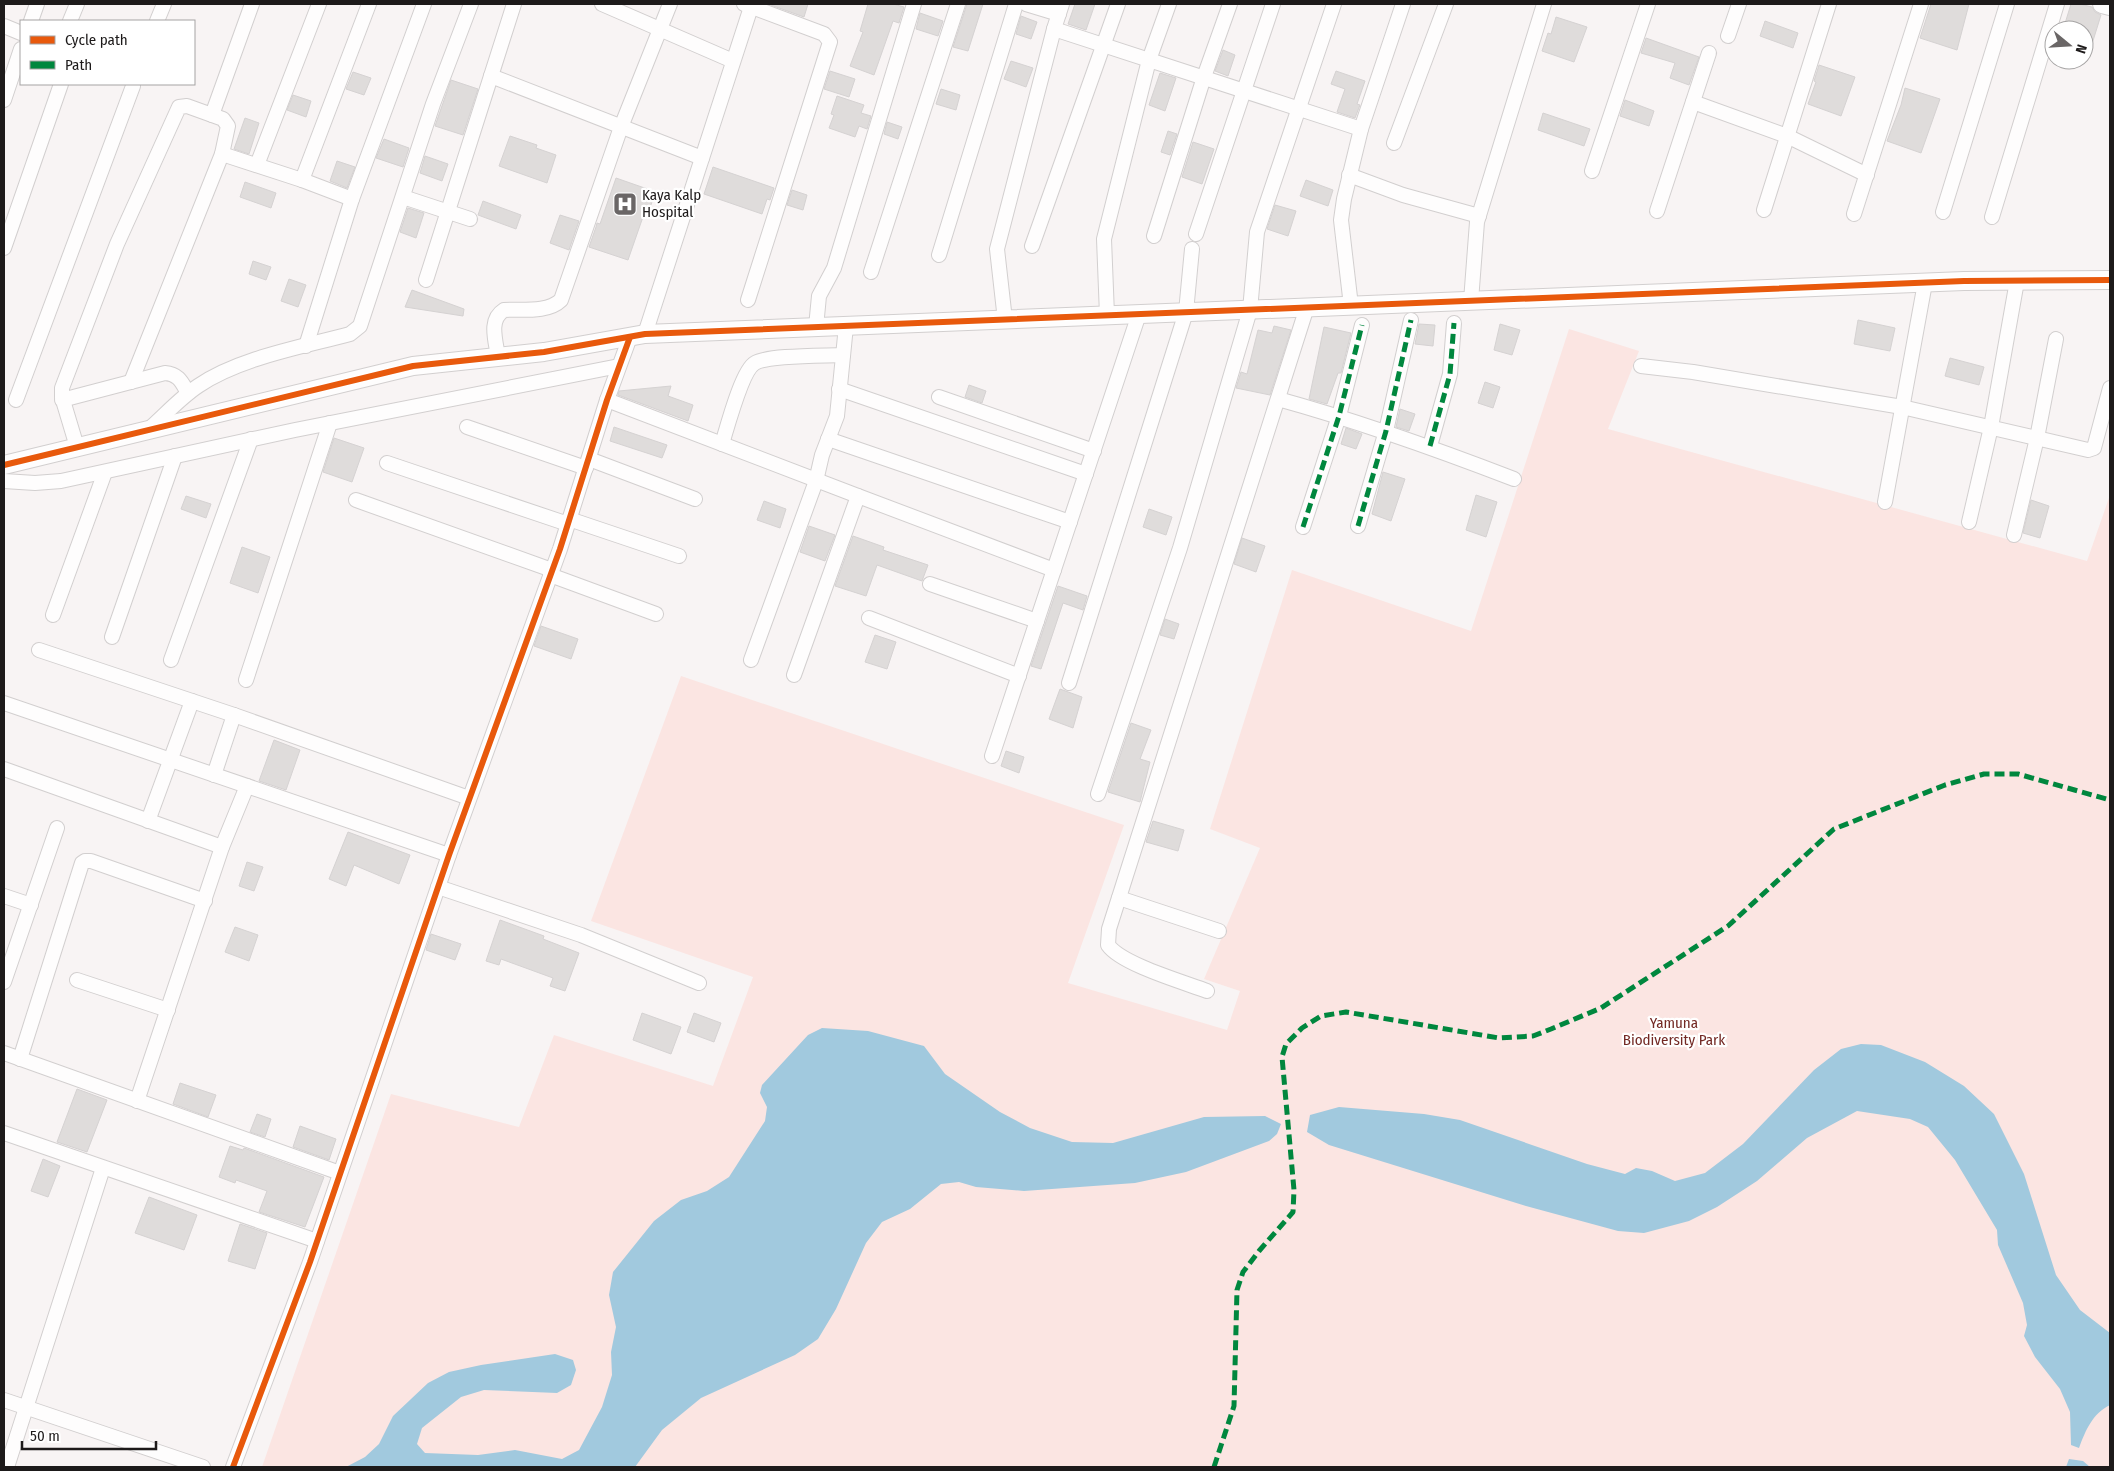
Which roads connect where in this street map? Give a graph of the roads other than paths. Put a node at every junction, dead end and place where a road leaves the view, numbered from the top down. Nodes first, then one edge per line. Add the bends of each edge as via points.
1 (37, 4) edge
2 (77, 4) edge
3 (164, 4) edge
4 (252, 4) edge
5 (319, 4) edge
6 (370, 4) edge
7 (424, 4) edge
8 (471, 4) edge
9 (514, 4) edge
10 (602, 4) edge
11 (670, 4) edge
12 (914, 4) edge
13 (958, 4) edge
14 (1016, 4) edge
15 (1026, 4) edge
16 (1118, 4) edge
17 (1169, 4) edge
18 (1230, 4) edge
19 (1273, 4) edge
20 (1334, 4) edge
21 (1403, 4) edge
22 (1446, 4) edge
23 (1544, 4) edge
24 (1648, 4) edge
25 (1739, 4) edge
26 (1829, 4) edge
27 (1921, 4) edge
28 (2007, 4) edge
29 (2057, 4) edge
30 (2102, 4) edge
31 (749, 5) edge
32 (2110, 6) edge
33 (1061, 9) edge
34 (31, 20) edge
35 (70, 20) edge
36 (157, 20) edge
37 (4, 26) edge
38 (660, 29) junction
39 (1054, 30) junction
40 (20, 33) edge
41 (1728, 36) dead end
42 (1103, 45) junction
43 (20, 52) edge
44 (1709, 53) dead end
45 (1149, 60) junction
46 (733, 61) junction
47 (491, 76) junction
48 (1204, 78) junction
49 (61, 85) edge
50 (131, 85) edge
51 (1244, 90) junction
52 (4, 100) edge
53 (1693, 102) junction
54 (1298, 108) junction
55 (212, 115) junction
56 (621, 128) junction
57 (1361, 129) junction
58 (1787, 136) junction
59 (1394, 143) dead end
60 (222, 154) junction
61 (702, 158) junction
62 (258, 165) junction
63 (1592, 171) dead end
64 (1349, 175) junction
65 (1867, 175) junction
66 (302, 180) junction
67 (403, 197) junction
68 (352, 199) junction
69 (1764, 210) dead end
70 (1657, 211) dead end
71 (448, 212) junction
72 (1942, 212) dead end
73 (1854, 214) dead end
74 (1992, 217) dead end
75 (470, 219) dead end
76 (1477, 223) junction
77 (1196, 234) dead end
78 (1154, 236) dead end
79 (1032, 246) dead end
80 (4, 248) edge
81 (1192, 249) dead end
82 (939, 255) dead end
83 (871, 272) dead end
84 (426, 280) dead end
85 (2110, 280) edge
86 (2017, 281) junction
87 (1925, 283) junction
88 (748, 300) dead end
89 (1471, 301) junction
90 (1351, 306) junction
91 (1307, 307) junction
92 (1250, 310) junction
93 (1186, 312) junction
94 (1139, 314) junction
95 (1108, 316) junction
96 (1005, 320) junction
97 (1411, 320) dead end
98 (1454, 323) dead end
99 (1362, 325) dead end
100 (846, 326) junction
101 (816, 327) junction
102 (638, 335) junction
103 (2056, 339) dead end
104 (306, 346) junction
105 (843, 355) junction
106 (498, 357) junction
107 (619, 366) junction
108 (1641, 366) dead end
109 (132, 382) junction
110 (2110, 388) edge
111 (839, 389) junction
112 (188, 394) junction
113 (62, 397) junction
114 (939, 397) dead end
115 (1278, 398) junction
116 (16, 400) dead end
117 (607, 400) junction
118 (1902, 407) junction
119 (1339, 416) junction
120 (330, 423) junction
121 (467, 427) dead end
122 (1991, 427) junction
123 (149, 430) junction
124 (1386, 431) junction
125 (828, 438) junction
126 (2037, 438) junction
127 (251, 440) junction
128 (722, 444) junction
129 (1430, 446) junction
130 (77, 447) junction
131 (1094, 450) junction
132 (176, 456) junction
133 (387, 463) dead end
134 (587, 463) junction
135 (4, 464) edge
136 (104, 472) junction
137 (1086, 474) junction
138 (1514, 479) dead end
139 (816, 480) junction
140 (4, 481) edge
141 (858, 496) junction
142 (695, 499) dead end
143 (356, 500) dead end
144 (1885, 502) dead end
145 (569, 521) junction
146 (1070, 522) junction
147 (1969, 522) dead end
148 (1358, 526) dead end
149 (1303, 527) dead end
150 (2014, 536) dead end
151 (679, 556) dead end
152 (1054, 570) junction
153 (551, 572) junction
154 (930, 584) dead end
155 (656, 614) dead end
156 (53, 615) dead end
157 (869, 618) dead end
158 (1037, 620) junction
159 (112, 637) dead end
160 (39, 650) dead end
161 (171, 660) dead end
162 (751, 660) dead end
163 (794, 675) dead end
164 (1019, 676) junction
165 (246, 680) dead end
166 (1069, 683) dead end
167 (192, 701) junction
168 (4, 703) edge
169 (234, 715) junction
170 (992, 756) dead end
171 (169, 760) junction
172 (4, 769) edge
173 (214, 775) junction
174 (247, 786) junction
175 (1098, 794) dead end
176 (470, 798) junction
177 (148, 821) junction
178 (58, 828) dead end
179 (222, 847) junction
180 (449, 855) junction
181 (438, 887) junction
182 (4, 896) edge
183 (1119, 898) junction
184 (205, 901) junction
185 (31, 905) junction
186 (1219, 931) dead end
187 (77, 980) dead end
188 (4, 982) edge
189 (698, 983) dead end
190 (1207, 991) dead end
191 (168, 1010) junction
192 (4, 1053) edge
193 (20, 1059) junction
194 (137, 1101) junction
195 (4, 1133) edge
196 (103, 1168) junction
197 (340, 1173) junction
198 (317, 1241) junction
199 (4, 1400) edge
200 (27, 1407) junction
201 (9, 1465) edge
202 (203, 1467) edge
203 (233, 1467) edge

1 - 34 street
2 - 35 street
3 - 36 street
4 - 55 street
5 - 62 street
6 - 66 street
7 - 68 street
8 - 67 street via 433,104
9 - 47 street
10 - 38 street
11 - 38 street
12 - 101 street via 834,268 819,296
13 - 83 street
14 - 82 street
15 - 33 street
16 - 42 street
17 - 45 street
18 - 48 street
19 - 51 street
20 - 54 street
21 - 57 street
22 - 59 street
23 - 76 street
24 - 63 street
25 - 41 street
26 - 58 street
27 - 65 street
28 - 72 street
29 - 74 street
30 - 32 street
31 - 46 street
31 - 88 street via 824,34 830,42
33 - 39 street
37 - 40 street
38 - 46 street
38 - 56 street
39 - 42 street
39 - 96 street via 997,253
42 - 45 street
42 - 79 street
43 - 52 street
44 - 53 street
45 - 48 street
45 - 95 street via 1104,243
46 - 61 street
47 - 56 street
47 - 71 street
48 - 51 street
48 - 78 street
49 - 80 street
50 - 116 street
51 - 54 street
51 - 77 street
53 - 58 street
53 - 70 street
54 - 57 street
54 - 92 street via 1257,235
55 - 60 street via 223,119 228,126
55 - 113 street via 187,106 179,107 117,244
56 - 61 street
56 - 106 street via 563,296 556,305 548,308 504,310 497,314 494,323
57 - 64 street
58 - 65 street
58 - 69 street
60 - 62 street
60 - 109 street
61 - 102 street
62 - 66 street
64 - 76 street
64 - 90 street via 1341,220
65 - 73 street
66 - 68 street
67 - 71 street
67 - 104 street via 361,323 350,334
68 - 104 street
71 - 75 street
71 - 84 street
76 - 89 street
81 - 93 street
85 - 86 street
86 - 87 street
86 - 122 street
87 - 89 street
87 - 118 street
89 - 90 street
90 - 91 street
91 - 92 street
91 - 115 street
92 - 93 street
92 - 175 street via 1180,548
93 - 94 street
93 - 166 street
94 - 95 street
94 - 131 street
95 - 96 street
96 - 100 street
97 - 124 street
98 - 129 street via 1450,374
99 - 119 street
100 - 101 street
100 - 105 street
101 - 102 street
102 - 106 street
102 - 107 street
103 - 126 street
104 - 112 street via 239,365
105 - 111 street
105 - 128 street via 755,362 741,385
106 - 123 street via 413,366
107 - 117 street
107 - 120 street
108 - 118 street
109 - 112 street via 173,374
109 - 113 street
110 - 126 street via 2092,450
111 - 125 street via 837,416
111 - 137 street
112 - 123 street
113 - 130 street
114 - 131 street
115 - 119 street
115 - 183 street
117 - 128 street
117 - 134 street
118 - 122 street
118 - 144 street
119 - 124 street
119 - 149 street
120 - 127 street
120 - 165 street
121 - 134 street
122 - 126 street
122 - 147 street
123 - 130 street
124 - 129 street
124 - 148 street
125 - 139 street
125 - 146 street
126 - 150 street
127 - 132 street
127 - 161 street
128 - 139 street
129 - 138 street
130 - 135 street
131 - 137 street
132 - 136 street
132 - 159 street
133 - 145 street
134 - 142 street
134 - 145 street
136 - 140 street via 61,481
136 - 156 street
137 - 146 street
139 - 141 street
139 - 162 street
141 - 152 street
141 - 163 street
143 - 153 street
145 - 151 street
145 - 153 street
146 - 152 street
152 - 158 street
153 - 155 street
153 - 176 street
154 - 158 street
157 - 164 street
158 - 164 street
160 - 167 street
164 - 170 street
167 - 169 street
167 - 171 street
168 - 171 street
169 - 173 street
169 - 176 street
171 - 173 street
171 - 177 street
172 - 177 street
173 - 174 street
174 - 179 street
174 - 180 street
176 - 180 street
177 - 179 street
178 - 185 street
179 - 184 street
180 - 181 street
181 - 189 street via 581,935
181 - 197 street
182 - 185 street
183 - 186 street
183 - 190 street via 1109,929 1108,945 1112,951
184 - 191 street
184 - 193 street via 91,862 82,863
185 - 188 street
187 - 191 street
191 - 194 street
192 - 193 street
193 - 194 street
194 - 197 street
195 - 196 street
196 - 198 street
196 - 200 street
197 - 198 street
198 - 203 street
199 - 200 street
200 - 201 street
200 - 202 street

